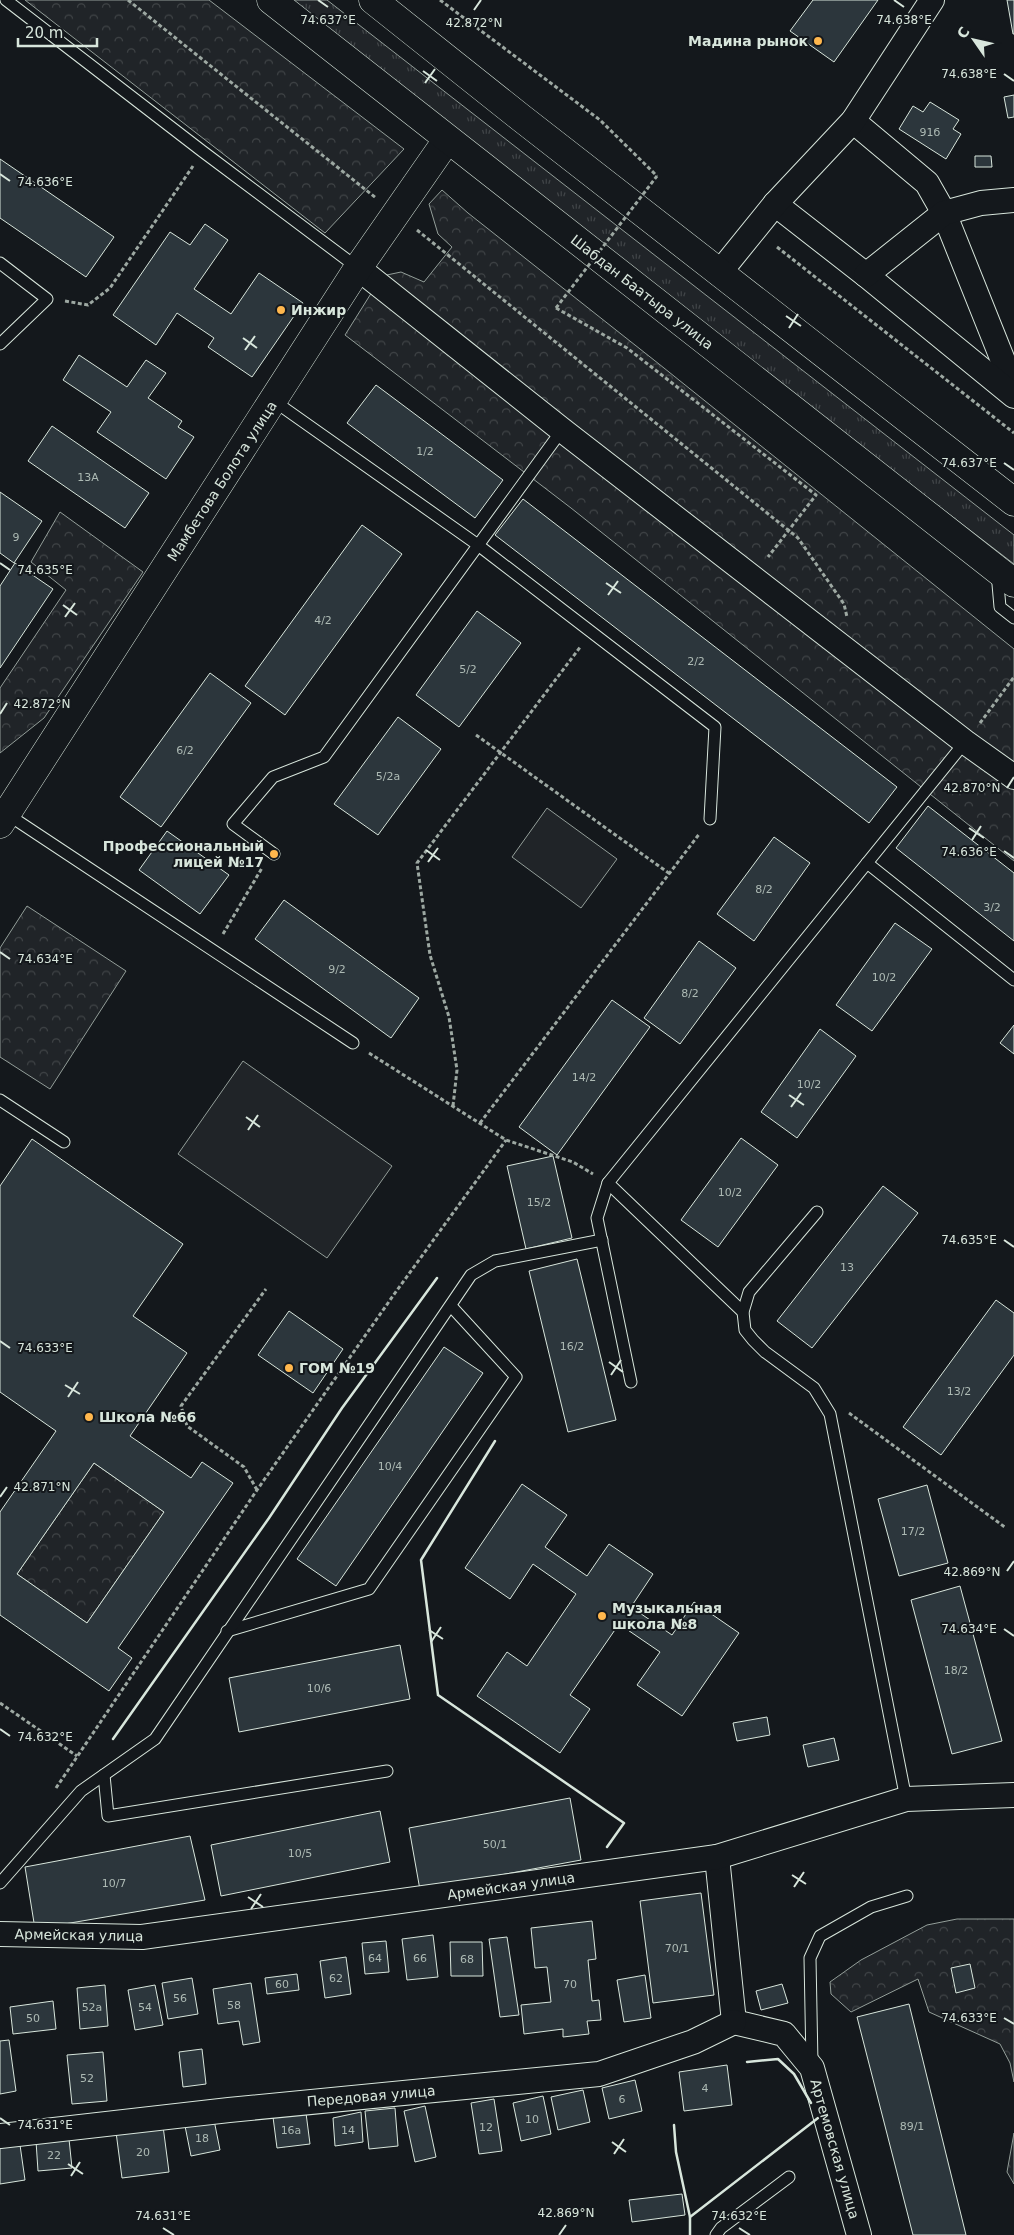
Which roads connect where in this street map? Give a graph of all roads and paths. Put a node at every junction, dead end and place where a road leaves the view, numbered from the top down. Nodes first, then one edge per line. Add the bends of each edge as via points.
1 (6, 0) edge
2 (128, 0) edge
3 (272, 0) edge
4 (373, 0) edge
5 (440, 0) edge
6 (932, 0) edge
7 (853, 121) junction
8 (447, 140) junction
9 (202, 152) junction
10 (376, 198) dead end
11 (1014, 200) edge
12 (775, 204) junction
13 (944, 213) junction
14 (414, 228) dead end
15 (777, 247) dead end
16 (0, 264) edge
17 (358, 268) junction
18 (720, 272) junction
19 (866, 275) junction
20 (47, 299) junction
21 (0, 344) edge
22 (1014, 388) edge
23 (1014, 396) edge
24 (274, 401) junction
25 (562, 430) junction
26 (1014, 433) edge
27 (1014, 502) edge
28 (788, 530) junction
29 (478, 545) junction
30 (1005, 576) edge
31 (752, 577) junction
32 (1014, 618) edge
33 (592, 633) junction
34 (845, 649) junction
35 (1014, 677) edge
36 (476, 735) dead end
37 (966, 742) junction
38 (501, 752) junction
39 (1014, 777) edge
40 (4, 819) edge
41 (710, 820) joint
42 (273, 853) joint
43 (867, 864) junction
44 (670, 874) junction
45 (213, 952) junction
46 (1014, 980) edge
47 (353, 1043) joint
48 (1, 1103) edge
49 (453, 1106) junction
50 (480, 1123) junction
51 (506, 1140) junction
52 (64, 1142) dead end
53 (608, 1184) junction
54 (817, 1212) dead end
55 (602, 1240) junction
56 (266, 1289) dead end
57 (451, 1306) junction
58 (743, 1312) junction
59 (631, 1382) dead end
60 (814, 1388) junction
61 (256, 1490) junction
62 (1006, 1528) dead end
63 (227, 1631) junction
64 (0, 1703) edge
65 (77, 1756) junction
66 (387, 1771) dead end
67 (104, 1775) junction
68 (55, 1788) dead end
69 (1014, 1795) edge
70 (906, 1798) junction
71 (717, 1857) junction
72 (0, 1883) edge
73 (907, 1896) dead end
74 (0, 1934) edge
75 (734, 2022) junction
76 (812, 2068) junction
77 (0, 2136) edge
78 (789, 2177) dead end
79 (716, 2235) edge
80 (860, 2235) edge

1 - 9 lane
2 - 10 path
3 - 8 main road, Шабдан Баатыра улица
4 - 18 main road
5 - 28 path, bridge via 600,120 657,176 556,308 627,348 816,495
6 - 7 street
7 - 12 street
7 - 13 street via 927,183
8 - 17 main road, Мамбетова Болота улица
8 - 30 main road, Шабдан Баатыра улица
9 - 17 lane
9 - 20 path via 110,288 88,305
11 - 13 street via 981,203
12 - 18 street
12 - 19 street
13 - 19 street
13 - 22 street
14 - 28 path
15 - 26 path
16 - 20 lane
17 - 24 main road, Мамбетова Болота улица
17 - 25 street
18 - 27 main road
19 - 23 street
20 - 21 lane
24 - 29 lane
24 - 40 main road, Мамбетова Болота улица
25 - 29 lane
25 - 31 street
28 - 31 path
28 - 34 path via 798,538 844,604 849,634
29 - 33 lane
29 - 42 lane via 324,756 273,776 233,824
30 - 32 lane via 1000,607
31 - 34 street
33 - 38 path
33 - 41 lane via 715,727
34 - 37 street
35 - 37 path
36 - 38 path
37 - 39 street
37 - 43 lane
38 - 44 path
38 - 49 path via 418,863 430,955 452,1035 457,1070
40 - 45 lane
41 - 44 path
42 - 45 path
43 - 46 lane
43 - 53 lane
44 - 50 path
45 - 47 lane
47 - 49 path
48 - 52 lane
49 - 50 path
50 - 51 path
51 - 53 path via 573,1162
51 - 61 path
53 - 55 lane via 597,1218
53 - 58 lane
54 - 58 lane via 749,1292
55 - 57 lane via 495,1261 471,1274
55 - 59 lane
56 - 61 path via 181,1406 187,1426 244,1467
57 - 63 lane
57 - 63 lane via 516,1377 488,1418 369,1589
58 - 60 lane via 745,1330 753,1340
60 - 62 path
60 - 70 lane via 830,1414
61 - 65 path
63 - 67 lane via 154,1739
64 - 65 path
65 - 68 path
66 - 67 lane via 108,1816
67 - 72 lane via 81,1791
69 - 70 street, Армейская улица
70 - 71 street, Армейская улица
71 - 74 street, Армейская улица via 142,1937
71 - 75 street
73 - 76 lane via 871,1907 820,1936 810,1958
75 - 76 street, Артемовская улица via 784,2034
75 - 77 street, Передовая улица via 693,2042 599,2074
76 - 80 street, Артемовская улица
78 - 79 lane

